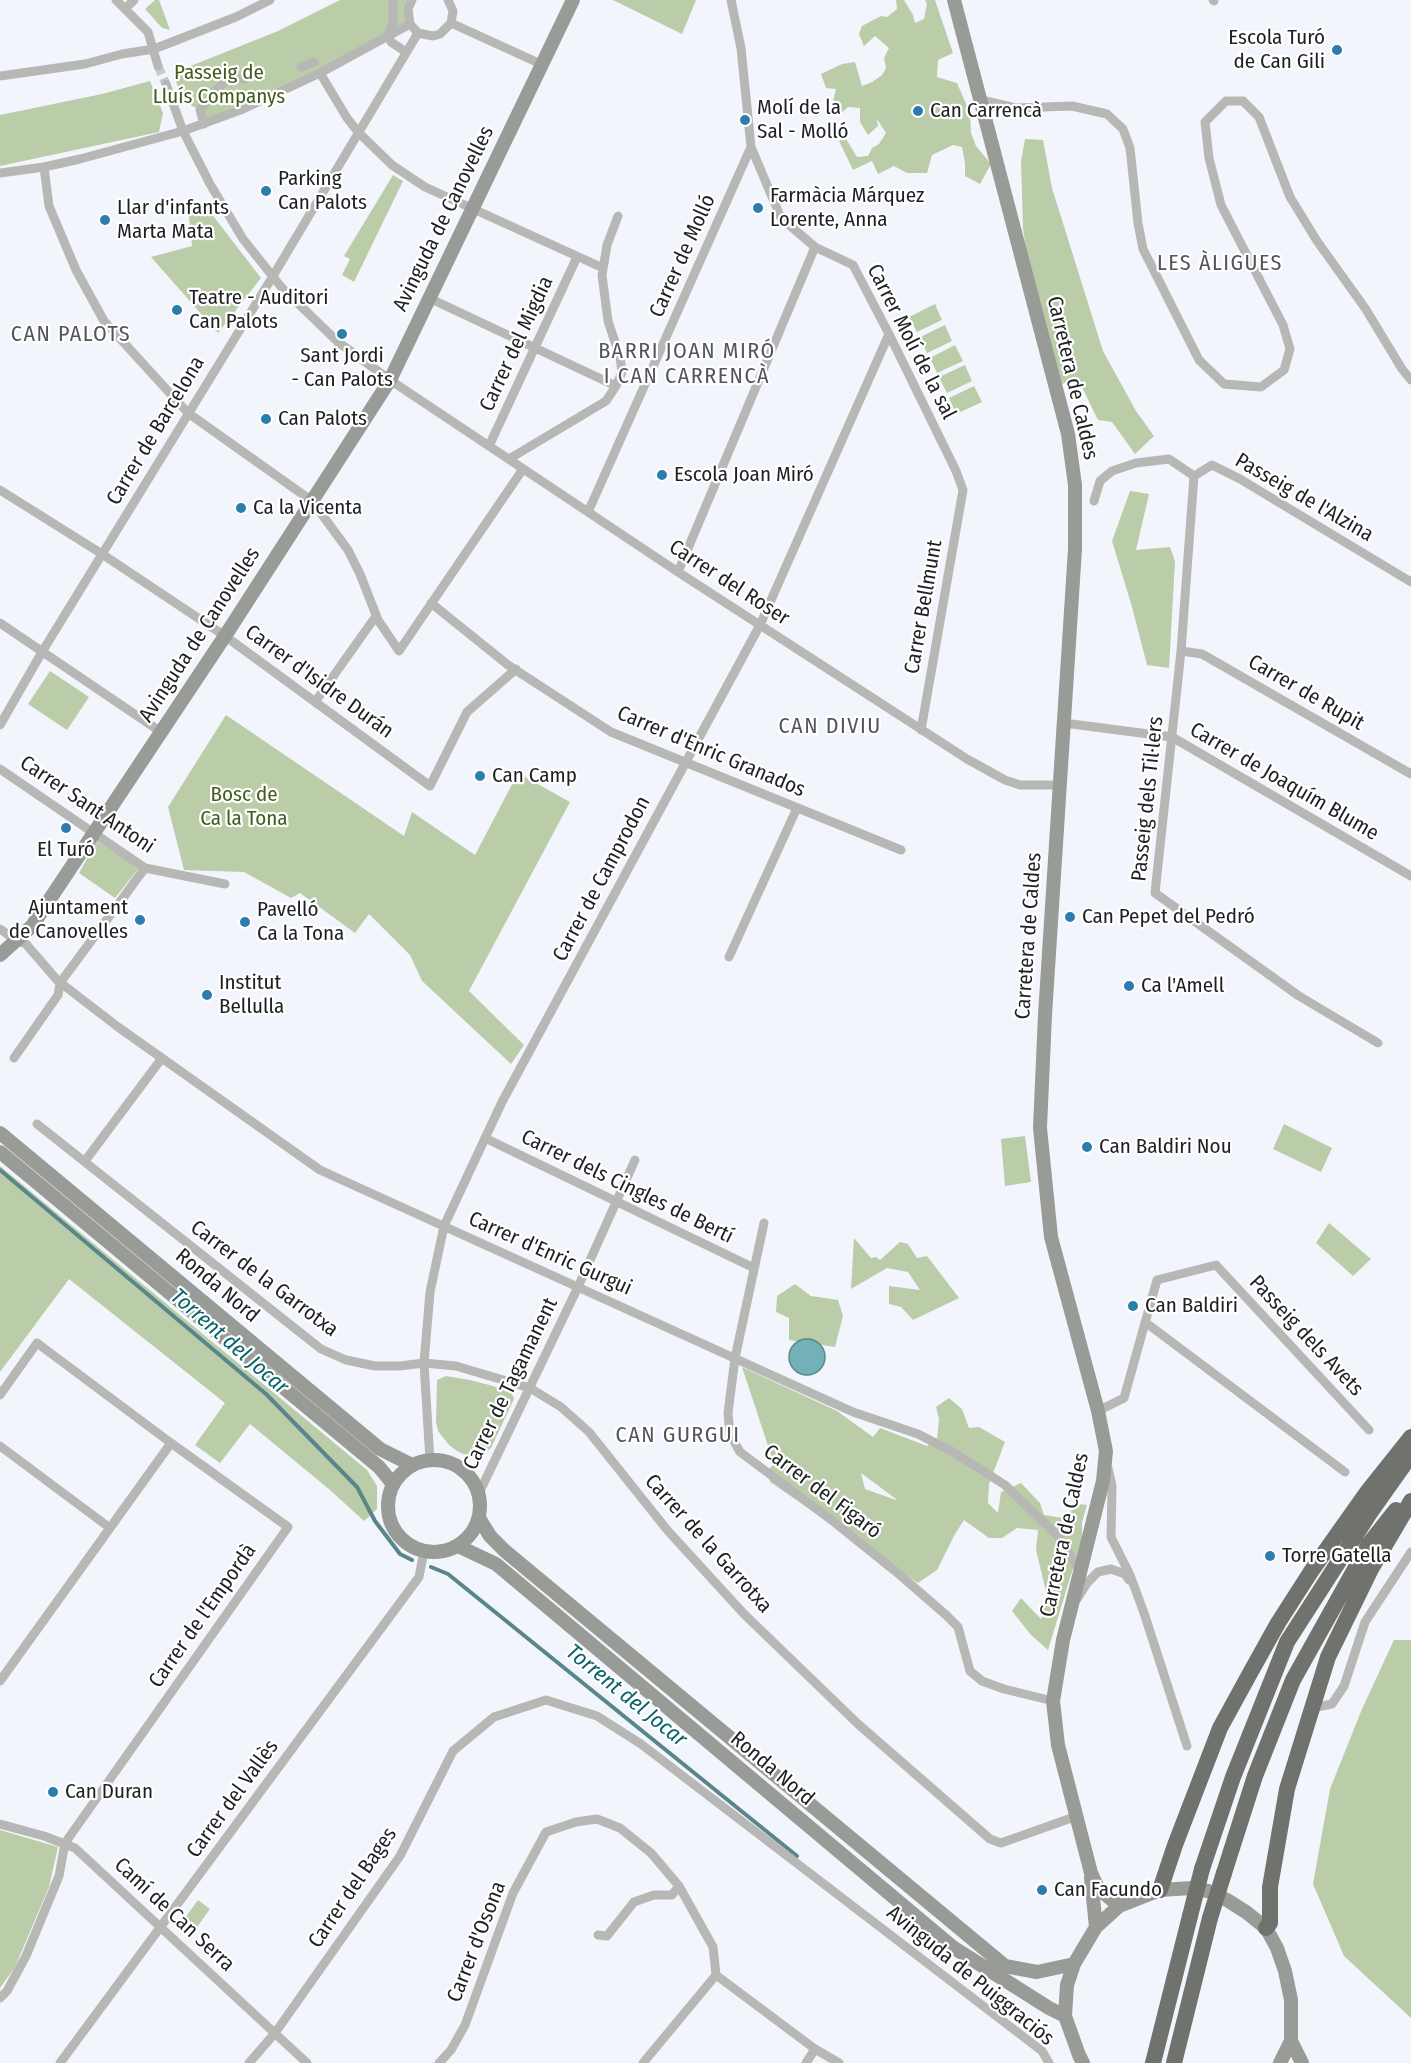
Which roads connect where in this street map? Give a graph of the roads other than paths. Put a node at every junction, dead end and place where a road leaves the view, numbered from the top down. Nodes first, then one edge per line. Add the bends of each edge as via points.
1 (116, 0) edge
2 (135, 0) edge
3 (270, 0) edge
4 (393, 0) edge
5 (412, 0) edge
6 (448, 0) edge
7 (573, 0) edge
8 (731, 0) edge
9 (954, 0) edge
10 (125, 9) junction
11 (451, 23) junction
12 (410, 24) junction
13 (418, 33) junction
14 (388, 35) junction
15 (153, 49) junction
16 (406, 52) junction
17 (314, 62) dead end
18 (543, 65) junction
19 (158, 66) tunnel mouth
20 (301, 67) dead end
21 (320, 73) junction
22 (0, 76) edge
23 (245, 79) dead end
24 (166, 84) tunnel mouth
25 (981, 100) junction
26 (204, 124) junction
27 (183, 131) junction
28 (358, 132) junction
29 (751, 147) junction
30 (44, 167) junction
31 (0, 174) edge
32 (471, 209) junction
33 (618, 216) dead end
34 (815, 247) junction
35 (577, 257) junction
36 (603, 268) junction
37 (273, 276) junction
38 (429, 298) junction
39 (889, 334) junction
40 (535, 347) junction
41 (390, 380) junction
42 (1411, 380) edge
43 (616, 386) junction
44 (188, 413) junction
45 (489, 446) junction
46 (508, 459) junction
47 (523, 469) junction
48 (1194, 476) junction
49 (0, 490) edge
50 (963, 490) joint
51 (312, 501) junction
52 (1094, 501) dead end
53 (588, 512) junction
54 (102, 554) junction
55 (678, 572) junction
56 (1411, 582) edge
57 (431, 603) junction
58 (376, 615) junction
59 (0, 623) edge
60 (760, 626) junction
61 (225, 636) junction
62 (1180, 651) junction
63 (42, 652) junction
64 (516, 669) junction
65 (315, 702) junction
66 (1064, 723) junction
67 (0, 725) edge
68 (921, 730) junction
69 (161, 732) junction
70 (1172, 737) junction
71 (686, 763) junction
72 (0, 769) edge
73 (1411, 774) edge
74 (1060, 785) junction
75 (797, 808) junction
76 (94, 833) junction
77 (902, 850) dead end
78 (145, 868) junction
79 (1411, 876) edge
80 (225, 884) dead end
81 (0, 929) edge
82 (17, 941) junction
83 (0, 955) edge
84 (729, 957) dead end
85 (60, 983) junction
86 (1378, 1043) dead end
87 (14, 1058) dead end
88 (162, 1058) junction
89 (37, 1124) dead end
90 (0, 1132) edge
91 (485, 1138) junction
92 (0, 1152) edge
93 (635, 1160) dead end
94 (85, 1161) junction
95 (616, 1202) junction
96 (764, 1223) dead end
97 (444, 1226) junction
98 (754, 1268) junction
99 (578, 1287) junction
100 (1145, 1322) junction
101 (735, 1358) junction
102 (424, 1363) junction
103 (530, 1388) junction
104 (0, 1395) edge
105 (1098, 1411) junction
106 (1369, 1430) dead end
107 (1411, 1437) edge
108 (171, 1443) junction
109 (0, 1446) edge
110 (1106, 1451) junction
111 (1411, 1455) edge
112 (430, 1461) junction
113 (412, 1465) junction
114 (1345, 1472) dead end
115 (393, 1484) junction
116 (1411, 1490) edge
117 (479, 1493) junction
118 (1411, 1501) edge
119 (479, 1518) junction
120 (110, 1528) junction
121 (1111, 1537) junction
122 (1088, 1538) junction
123 (458, 1546) junction
124 (424, 1551) junction
125 (1411, 1552) edge
126 (1080, 1571) junction
127 (1135, 1587) junction
128 (1071, 1609) junction
129 (0, 1681) edge
130 (1053, 1701) junction
131 (1312, 1708) junction
132 (1187, 1746) dead end
133 (1077, 1816) junction
134 (0, 1824) edge
135 (65, 1843) junction
136 (1091, 1873) junction
137 (679, 1886) junction
138 (1160, 1890) junction
139 (1119, 1906) junction
140 (868, 1917) joint
141 (161, 1926) junction
142 (1096, 1927) junction
143 (1266, 1929) junction
144 (598, 1935) dead end
145 (1074, 1964) junction
146 (716, 1975) junction
147 (0, 1998) edge
148 (1065, 2016) junction
149 (275, 2033) junction
150 (1291, 2042) junction
151 (815, 2049) junction
152 (67, 2058) edge
153 (60, 2063) edge
154 (249, 2063) edge
155 (307, 2063) edge
156 (439, 2063) edge
157 (643, 2063) edge
158 (806, 2063) edge
159 (839, 2063) edge
160 (1049, 2063) edge
161 (1083, 2063) edge
162 (1153, 2063) edge
163 (1174, 2063) edge
164 (1280, 2063) edge
165 (1302, 2063) edge

1 - 10 street
2 - 10 street
3 - 15 street
4 - 14 street via 393,22
5 - 12 street via 408,9
6 - 11 street via 453,10
7 - 18 main road, Avinguda de Canovelles
8 - 29 street, Carrer Molí de la sal via 741,48
9 - 25 main road, Carretera de Caldes
10 - 15 street via 148,32
11 - 13 street via 440,34
11 - 18 street
12 - 13 street
12 - 14 street
13 - 16 street, Carrer de Barcelona
14 - 16 street via 391,42
14 - 21 street
15 - 19 street
15 - 22 street
16 - 28 street, Carrer de Barcelona
17 - 20 street
18 - 32 main road, Avinguda de Canovelles
21 - 26 street
21 - 28 street
23 - 26 street via 228,77 200,110
24 - 27 street, Carrer del Roser
25 - 42 street via 1016,108 1072,106 1107,114 1123,129 1130,148 1143,249 1199,360 1224,384 1261,387 1284,370 1290,349 1283,326 1221,205 1205,122 1226,101 1243,101 1259,117 1290,197
25 - 66 main road, Carretera de Caldes via 1068,434 1075,549
26 - 27 street
27 - 30 street
27 - 37 street, Carrer del Roser via 226,212
28 - 32 street via 392,165 425,187
28 - 37 street, Carrer de Barcelona
29 - 34 street, Carrer Molí de la sal via 781,218
29 - 53 street, Carrer de Molló
30 - 31 street
30 - 44 street via 49,206 76,270 104,321
32 - 35 street
32 - 38 main road, Avinguda de Canovelles
33 - 36 street
34 - 39 street, Carrer Molí de la sal via 853,265
34 - 55 street
35 - 36 street
35 - 40 street, Carrer del Migdia
36 - 43 street via 608,321 622,372
37 - 41 street, Carrer del Roser via 338,342
37 - 44 street, Carrer de Barcelona
38 - 40 street
38 - 41 main road, Avinguda de Canovelles
39 - 50 street, Carrer Molí de la sal
39 - 60 street, Carrer de Camprodon
40 - 43 street
40 - 45 street, Carrer del Migdia
41 - 45 street, Carrer del Roser
41 - 51 main road, Avinguda de Canovelles
43 - 46 street via 606,401
44 - 51 street
44 - 54 street, Carrer de Barcelona
45 - 46 street, Carrer del Roser
46 - 47 street, Carrer del Roser
47 - 53 street, Carrer del Roser
47 - 57 street
48 - 52 street via 1169,459 1136,463 1112,471 1100,481
48 - 56 street, Passeig de l'Alzina via 1212,465
48 - 62 street, Passeig dels Til·lers
49 - 54 street, Carrer d'Isidre Durán
50 - 68 street, Carrer Bellmunt
51 - 58 street via 348,550
51 - 61 main road, Avinguda de Canovelles
53 - 55 street, Carrer del Roser
54 - 61 street, Carrer d'Isidre Durán
54 - 63 street, Carrer de Barcelona
55 - 60 street, Carrer del Roser
57 - 58 street via 399,651
57 - 64 street, Carrer d'Enric Granados
58 - 65 street
59 - 63 street
60 - 68 street, Carrer del Roser
60 - 71 street, Carrer de Camprodon
61 - 65 street, Carrer d'Isidre Durán
61 - 69 main road, Avinguda de Canovelles
62 - 70 street, Passeig dels Til·lers
62 - 73 street, Carrer de Rupit via 1202,654
63 - 67 street, Carrer de Barcelona
63 - 69 street
64 - 65 street, Carrer d'Isidre Durán via 466,712 430,786
64 - 71 street, Carrer d'Enric Granados via 611,732
66 - 70 street, Carrer de Joaquím Blume
66 - 74 main road, Carretera de Caldes
68 - 74 street, Carrer del Roser via 1005,780 1020,785
69 - 76 main road, Avinguda de Canovelles
70 - 79 street, Carrer de Joaquím Blume
70 - 86 street, Passeig dels Til·lers via 1155,893 1299,996
71 - 75 street, Carrer d'Enric Granados
71 - 91 street, Carrer de Camprodon
72 - 76 street, Carrer Sant Antoni
74 - 105 main road, Carretera de Caldes via 1040,1128 1051,1237
75 - 77 street, Carrer d'Enric Granados
75 - 84 street
76 - 78 street, Carrer Sant Antoni
76 - 82 main road, Avinguda de Canovelles via 32,926
78 - 80 street, Carrer Sant Antoni
78 - 85 street
81 - 82 street, Carrer d'Enric Gurgui
82 - 83 main road, Avinguda de Canovelles
82 - 85 street, Carrer d'Enric Gurgui via 26,944
85 - 87 street via 58,995
85 - 88 street, Carrer d'Enric Gurgui
88 - 94 street
88 - 97 street, Carrer d'Enric Gurgui via 320,1170
89 - 94 street, Carrer de la Garrotxa
90 - 113 main road, Ronda Nord via 381,1449
91 - 95 street, Carrer dels Cingles de Bertí
91 - 97 street, Carrer de Camprodon
92 - 115 main road, Ronda Nord via 379,1467
93 - 95 street, Carrer de Tagamanent
94 - 102 street, Carrer de la Garrotxa via 321,1349 375,1366
95 - 98 street, Carrer dels Cingles de Bertí
95 - 99 street, Carrer de Tagamanent
96 - 98 street, Carrer del Figaró
97 - 99 street, Carrer d'Enric Gurgui
97 - 102 street, Carrer de Camprodon via 430,1292
98 - 101 street, Carrer del Figaró
99 - 101 street, Carrer d'Enric Gurgui
99 - 103 street, Carrer de Tagamanent
100 - 105 street via 1124,1398
100 - 106 street, Passeig dels Avets via 1156,1280 1216,1265
100 - 114 street
101 - 126 street, Carrer d'Enric Gurgui via 953,1452 1005,1485 1058,1536
101 - 130 street, Carrer del Figaró via 728,1413 730,1434 740,1452 834,1522 946,1615 958,1627 970,1671 982,1681
102 - 103 street, Carrer de la Garrotxa via 456,1366
102 - 112 street, Carrer de Camprodon
103 - 117 street, Carrer de Tagamanent
103 - 133 street, Carrer de la Garrotxa via 561,1407 589,1432 668,1531 744,1614 858,1724 990,1839 1001,1843
104 - 108 street via 37,1343
105 - 110 main road, Carretera de Caldes
107 - 138 highway via 1312,1570 1249,1675 1220,1728
108 - 120 street
108 - 135 street, Carrer de l'Empordà via 288,1527
109 - 120 street
110 - 121 street via 1112,1486
110 - 122 main road, Carretera de Caldes
111 - 162 highway, bridge via 1287,1642 1233,1777 1202,1869
112 - 113 main road
112 - 117 main road via 443,1460 466,1472
113 - 115 main road
115 - 124 main road via 388,1501 391,1522 407,1543
116 - 163 highway, bridge via 1369,1544 1293,1680 1256,1776 1210,1918
117 - 119 main road
118 - 131 highway via 1371,1569 1332,1648
119 - 123 main road via 474,1531
119 - 145 main road, Ronda Nord via 505,1551 1005,1966 1037,1972
120 - 129 street
121 - 122 street via 1095,1533
121 - 127 street
122 - 126 main road, Carretera de Caldes
123 - 124 main road via 438,1552
123 - 148 main road, Ronda Nord via 496,1564 954,1948
124 - 141 street, Carrer del Vallès via 419,1577
125 - 131 street via 1365,1622 1344,1686 1332,1704
126 - 128 main road, Carretera de Caldes
127 - 128 street via 1125,1574 1111,1569 1098,1572
127 - 132 street
128 - 130 main road, Carretera de Caldes
130 - 133 main road, Carretera de Caldes via 1058,1745
131 - 143 highway via 1287,1789 1270,1887 1270,1923
133 - 136 main road, Carretera de Caldes
134 - 135 street, Camí de Can Serra
135 - 141 street, Camí de Can Serra
135 - 147 street via 59,1876 26,1956
136 - 139 main road via 1098,1888
136 - 142 main road
137 - 144 street via 672,1895 654,1895 634,1902 607,1936
137 - 146 street via 713,1947
137 - 156 street, Carrer d'Osona via 651,1853 620,1828 597,1819 546,1832 513,1893 465,2025
138 - 139 main road
138 - 143 main road via 1208,1891 1237,1906
139 - 142 main road
140 - 149 street, Carrer del Bages via 641,1744 597,1716 546,1700 494,1717 453,1751 400,1856
140 - 160 street, Avinguda de Puiggraciós via 1042,2051
141 - 149 street, Camí de Can Serra
141 - 152 street, Carrer del Vallès
142 - 145 main road
143 - 150 main road via 1285,1971 1291,2000
145 - 148 main road via 1067,1985
146 - 151 street
146 - 157 street
148 - 161 main road
149 - 154 street, Carrer del Bages
149 - 155 street, Camí de Can Serra
150 - 164 main road
150 - 165 main road
151 - 158 street
151 - 159 street
152 - 153 street, Carrer del Vallès

